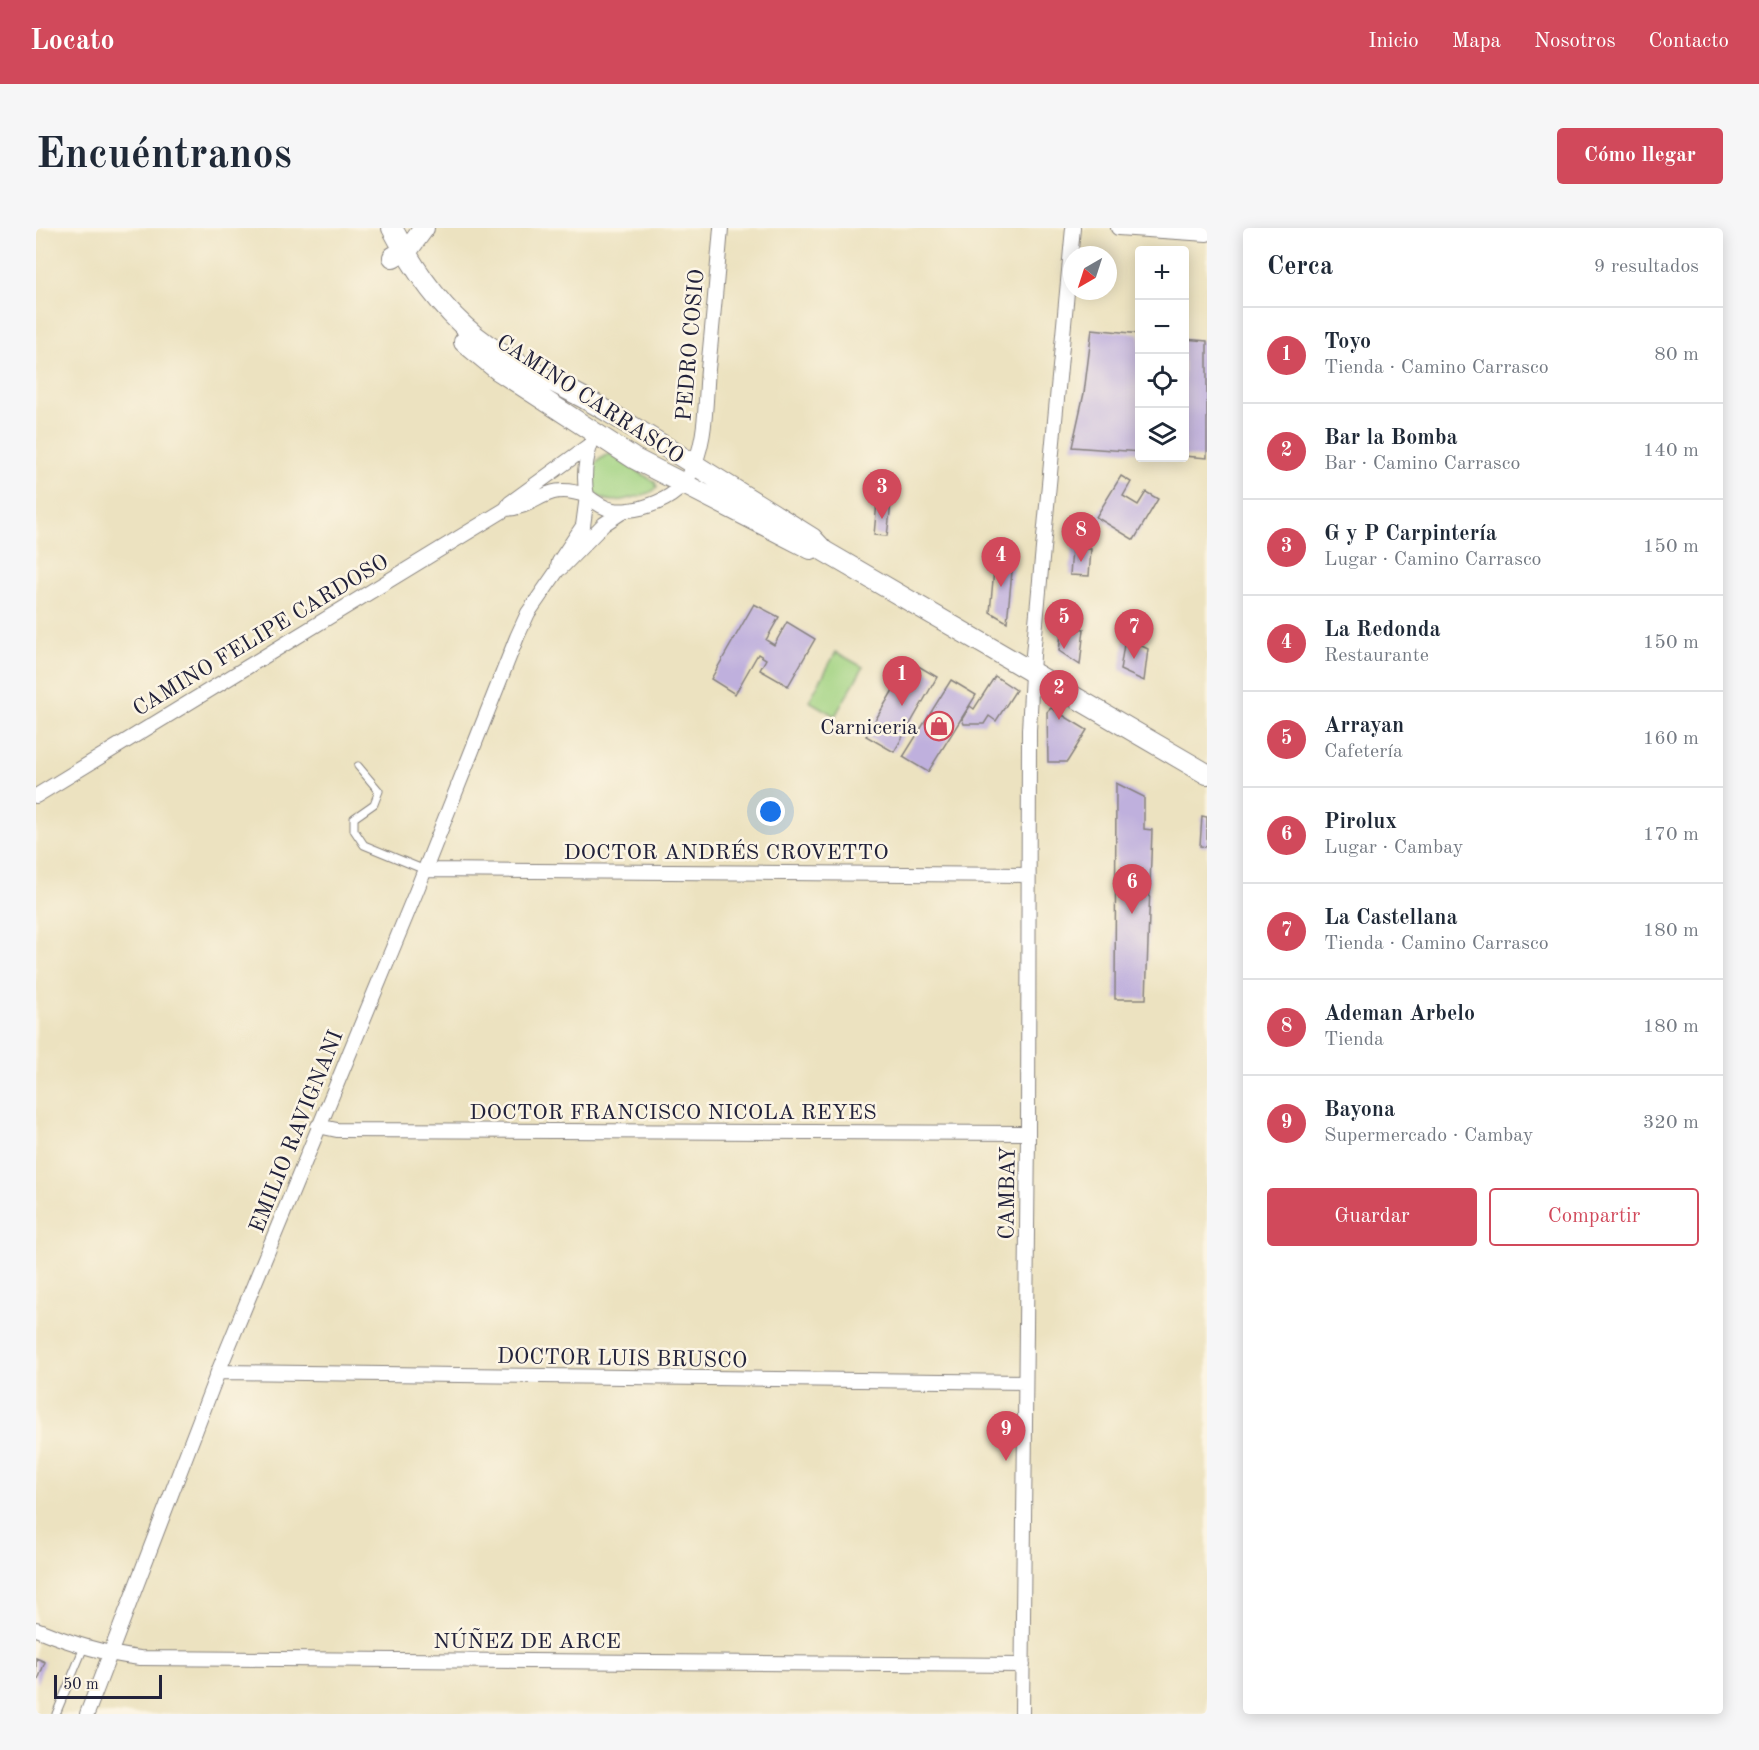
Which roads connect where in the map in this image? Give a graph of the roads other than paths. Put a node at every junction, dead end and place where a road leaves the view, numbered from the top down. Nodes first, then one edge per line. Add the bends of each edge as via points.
1 (378, 228) edge
2 (392, 228) edge
3 (424, 228) edge
4 (721, 228) edge
5 (1073, 228) edge
6 (1118, 228) edge
7 (1207, 234) edge
8 (398, 253) junction
9 (594, 440) junction
10 (694, 465) junction
11 (682, 485) junction
12 (587, 496) junction
13 (506, 509) junction
14 (622, 512) junction
15 (824, 550) junction
16 (557, 571) junction
17 (1032, 672) junction
18 (358, 766) dead end
19 (1207, 774) edge
20 (36, 796) edge
21 (425, 870) junction
22 (1027, 875) junction
23 (318, 1126) junction
24 (1028, 1133) junction
25 (219, 1372) junction
26 (1025, 1382) junction
27 (36, 1629) edge
28 (84, 1647) junction
29 (109, 1653) junction
30 (1023, 1665) junction
31 (56, 1714) edge
32 (87, 1714) edge
33 (1022, 1714) edge

1 - 8 main road, CAMINO CARRASCO
2 - 8 main road, CAMINO CARRASCO
3 - 8 main road via 410,247
4 - 10 street, PEDRO COSIO via 702,443
5 - 17 street, CAMBAY
6 - 7 street
8 - 9 main road, CAMINO CARRASCO via 416,290 466,344
8 - 10 main road, CAMINO CARRASCO via 447,309 488,345 596,404
9 - 10 main road via 605,433 618,434
9 - 11 main road, CAMINO CARRASCO
9 - 12 street, EMILIO RAVIGNANI via 584,482
9 - 13 street, CAMINO FELIPE CARDOSO
10 - 11 street, EMILIO RAVIGNANI
10 - 15 main road, CAMINO CARRASCO via 812,538
11 - 14 street, EMILIO RAVIGNANI via 655,504
11 - 15 main road, CAMINO CARRASCO via 809,549
12 - 13 street, CAMINO FELIPE CARDOSO via 563,490
12 - 14 street via 598,505
12 - 16 street, EMILIO RAVIGNANI via 582,526
13 - 20 street, CAMINO FELIPE CARDOSO
14 - 16 street, EMILIO RAVIGNANI via 604,524
15 - 17 main road, CAMINO CARRASCO
16 - 21 street, EMILIO RAVIGNANI via 528,613 517,637
17 - 19 main road, CAMINO CARRASCO
17 - 22 street, CAMBAY
18 - 21 lane via 379,791 374,804 354,818 354,830 364,845
21 - 22 street, DOCTOR ANDRÉS CROVETTO
21 - 23 street, EMILIO RAVIGNANI
22 - 24 street, CAMBAY
23 - 24 street, DOCTOR FRANCISCO NICOLA REYES via 337,1130
23 - 25 street, EMILIO RAVIGNANI
24 - 26 street, CAMBAY
25 - 26 street, DOCTOR LUIS BRUSCO
25 - 29 street, EMILIO RAVIGNANI
26 - 30 street, CAMBAY
27 - 28 street, NÚÑEZ DE ARCE
28 - 29 street, NÚÑEZ DE ARCE
28 - 31 lane
29 - 30 street, NÚÑEZ DE ARCE via 140,1658
29 - 32 street, EMILIO RAVIGNANI
30 - 33 street, CAMBAY

